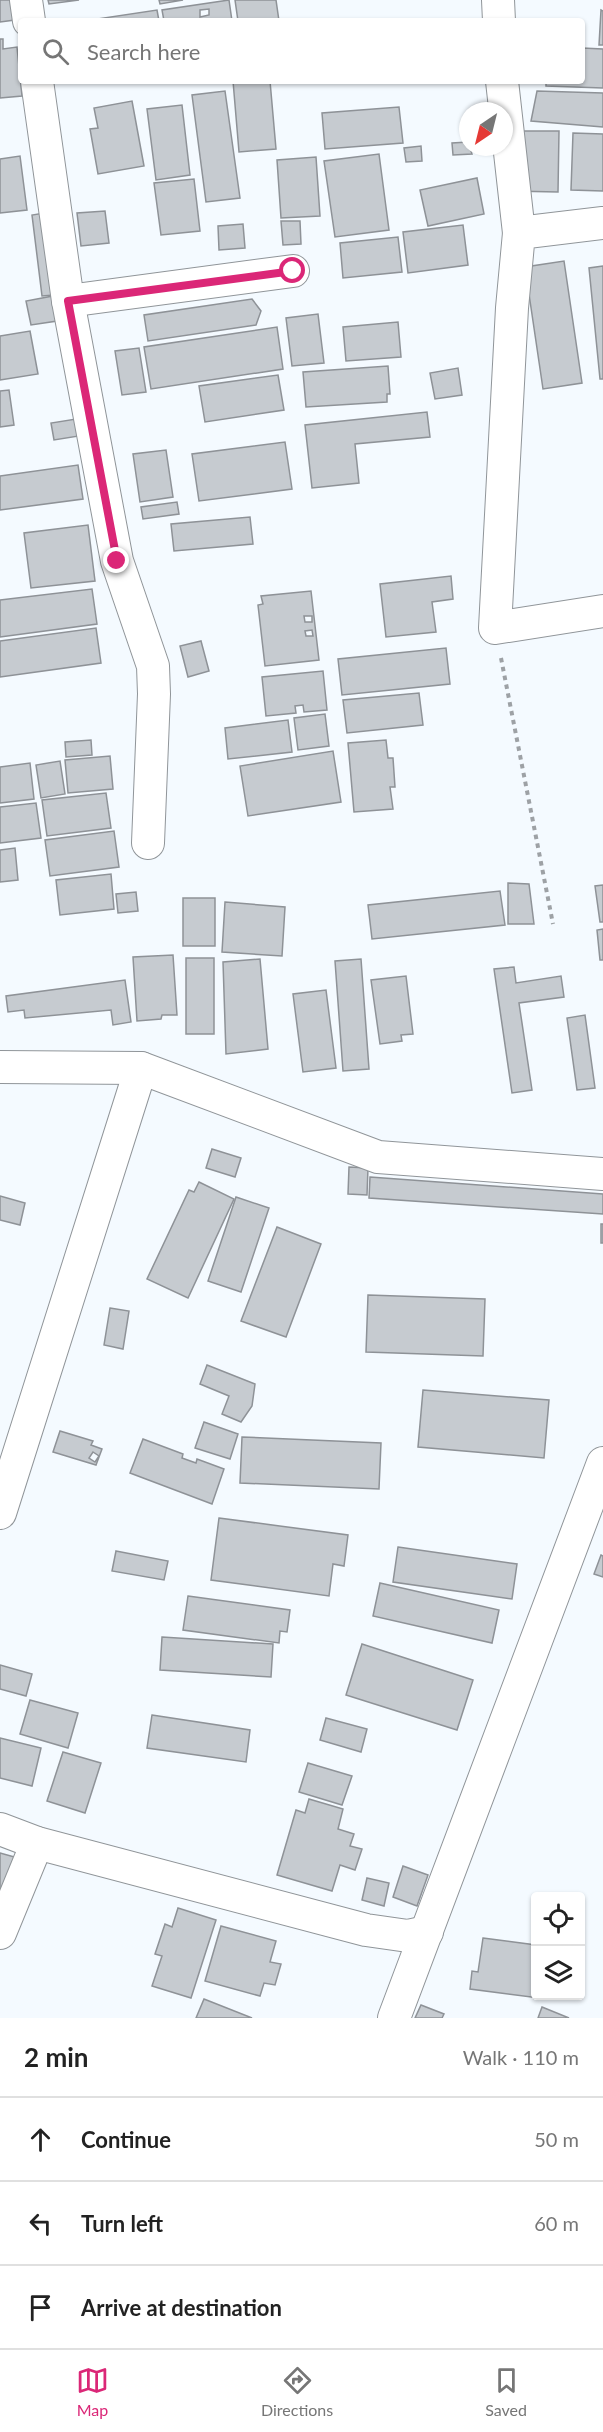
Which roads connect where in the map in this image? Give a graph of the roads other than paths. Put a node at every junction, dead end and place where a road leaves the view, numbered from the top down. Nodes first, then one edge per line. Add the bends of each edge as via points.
1 (26, 0) edge
2 (498, 0) edge
3 (29, 18) edge
4 (499, 18) edge
5 (37, 84) edge
6 (502, 84) edge
7 (603, 223) edge
8 (519, 232) junction
9 (293, 271) dead end
10 (68, 301) junction
11 (603, 611) edge
12 (148, 843) dead end
13 (0, 1067) edge
14 (141, 1068) junction
15 (603, 1174) edge
16 (603, 1463) edge
17 (0, 1513) edge
18 (0, 1829) edge
19 (37, 1843) junction
20 (428, 1932) junction
21 (0, 1933) edge
22 (394, 2018) edge

1 - 3 street
2 - 4 street
5 - 10 street
6 - 8 street
7 - 8 street
8 - 11 street via 495,628
9 - 10 street
10 - 12 street via 117,561 153,666
13 - 14 street
14 - 15 street via 378,1156
14 - 17 street
16 - 20 street
18 - 19 street
19 - 20 street via 366,1930 408,1936
19 - 21 street
20 - 22 street

